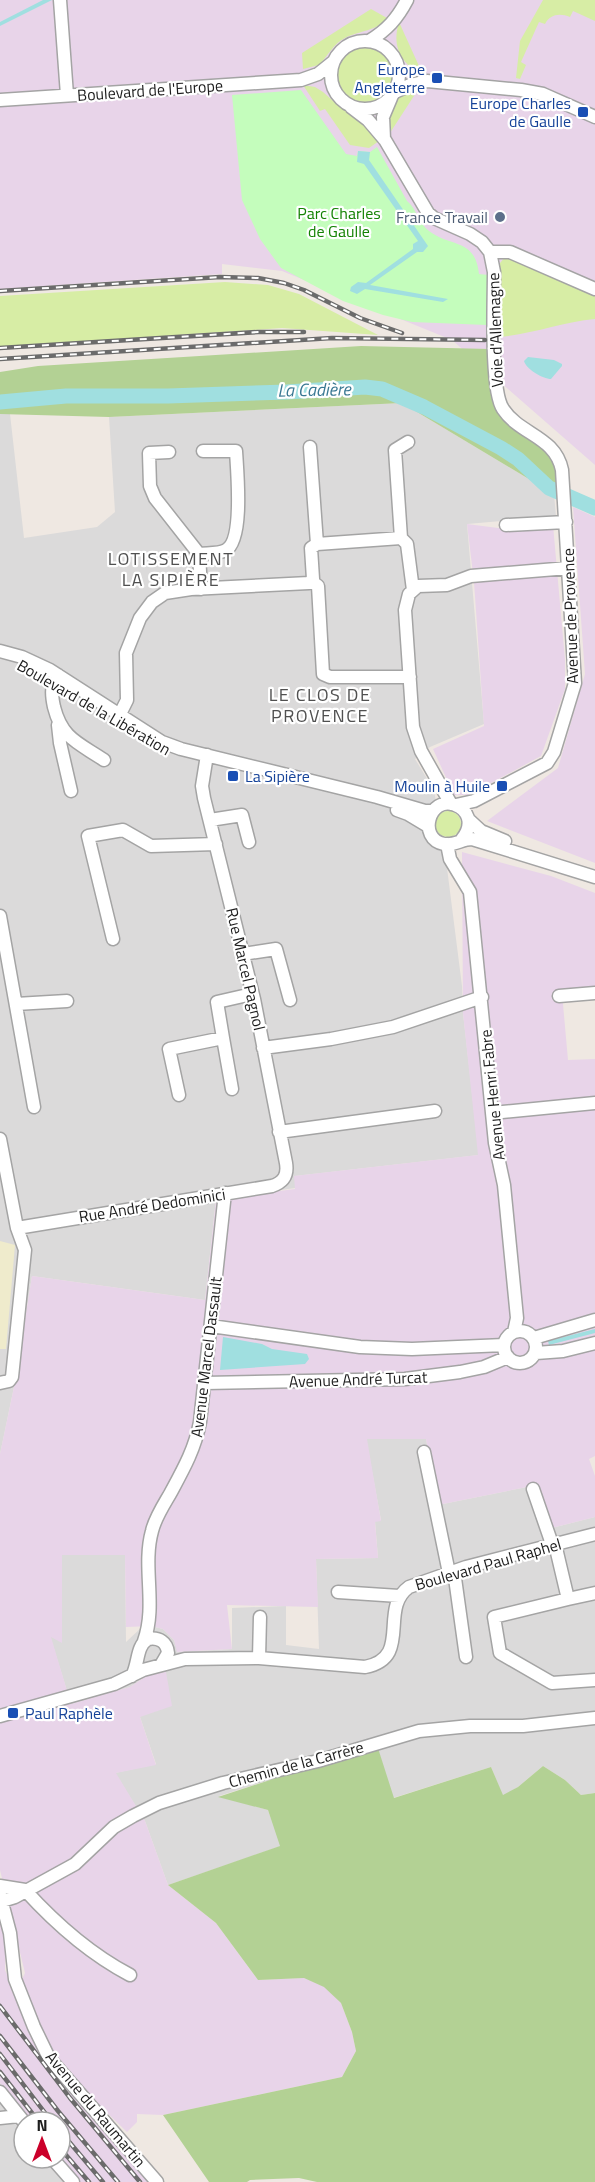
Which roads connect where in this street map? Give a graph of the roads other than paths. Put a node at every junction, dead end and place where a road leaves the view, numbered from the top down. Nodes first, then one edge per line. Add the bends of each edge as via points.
1 (60, 0) edge
2 (407, 0) edge
3 (396, 19) junction
4 (369, 41) junction
5 (392, 54) junction
6 (333, 62) junction
7 (398, 66) junction
8 (301, 80) junction
9 (427, 81) junction
10 (336, 94) junction
11 (394, 94) junction
12 (67, 95) junction
13 (0, 100) edge
14 (351, 107) junction
15 (595, 117) edge
16 (385, 140) junction
17 (490, 252) junction
18 (595, 289) edge
19 (408, 442) dead end
20 (310, 447) dead end
21 (203, 451) dead end
22 (169, 452) dead end
23 (565, 495) joint
24 (566, 522) junction
25 (506, 525) dead end
26 (401, 538) junction
27 (317, 544) junction
28 (199, 554) junction
29 (568, 568) junction
30 (311, 581) junction
31 (201, 589) junction
32 (413, 590) junction
33 (0, 651) edge
34 (0, 657) edge
35 (410, 677) junction
36 (56, 679) junction
37 (118, 718) junction
38 (58, 724) junction
39 (207, 758) junction
40 (104, 760) dead end
41 (71, 790) dead end
42 (474, 801) junction
43 (446, 806) junction
44 (467, 817) junction
45 (210, 820) junction
46 (428, 826) junction
47 (249, 842) dead end
48 (456, 842) junction
49 (216, 844) junction
50 (543, 860) junction
51 (595, 877) edge
52 (1, 923) edge
53 (112, 939) dead end
54 (243, 954) junction
55 (595, 993) edge
56 (252, 994) junction
57 (559, 996) dead end
58 (482, 997) junction
59 (290, 1000) dead end
60 (67, 1001) dead end
61 (16, 1004) junction
62 (222, 1038) junction
63 (263, 1048) junction
64 (232, 1089) dead end
65 (178, 1095) dead end
66 (595, 1103) edge
67 (34, 1107) dead end
68 (435, 1111) dead end
69 (492, 1113) junction
70 (279, 1132) junction
71 (0, 1140) edge
72 (285, 1178) joint
73 (225, 1193) junction
74 (17, 1228) junction
75 (595, 1320) edge
76 (211, 1326) junction
77 (524, 1334) junction
78 (595, 1343) edge
79 (506, 1351) junction
80 (536, 1353) junction
81 (0, 1383) edge
82 (205, 1383) junction
83 (424, 1452) dead end
84 (533, 1489) dead end
85 (595, 1534) edge
86 (554, 1544) junction
87 (452, 1572) junction
88 (338, 1592) dead end
89 (595, 1593) edge
90 (399, 1596) junction
91 (568, 1599) junction
92 (260, 1617) dead end
93 (150, 1619) junction
94 (158, 1639) junction
95 (144, 1641) junction
96 (167, 1649) junction
97 (139, 1657) junction
98 (466, 1657) dead end
99 (259, 1658) junction
100 (185, 1659) junction
101 (157, 1666) junction
102 (132, 1676) junction
103 (595, 1680) edge
104 (0, 1716) edge
105 (595, 1718) edge
106 (0, 1886) edge
107 (25, 1890) junction
108 (1, 1898) edge
109 (130, 1975) dead end
110 (0, 2092) edge
111 (15, 2110) edge
112 (62, 2170) edge
113 (73, 2182) edge
114 (157, 2182) edge

1 - 12 street
2 - 3 street
3 - 4 street, Boulevard de l'Europe
3 - 5 street
4 - 5 street
4 - 6 street, Boulevard de l'Europe via 347,46
5 - 7 street
6 - 8 street, Boulevard de l'Europe via 318,74
6 - 10 street via 332,84
7 - 9 street
7 - 11 street
8 - 10 street, Boulevard de l'Europe
8 - 12 street, Boulevard de l'Europe
9 - 11 street
9 - 15 street via 536,92
10 - 14 street, Boulevard de l'Europe
11 - 14 street via 374,109
11 - 16 street via 383,117
12 - 13 street, Boulevard de l'Europe
14 - 16 street, Voie d'Allemagne
16 - 17 street, Voie d'Allemagne via 428,213 477,238
17 - 18 street, Voie d'Allemagne via 510,252
17 - 23 street, Voie d'Allemagne via 494,272 497,397 508,416 556,453
19 - 26 street via 395,450
20 - 27 street
21 - 28 street via 236,451 238,519 231,546 225,552
22 - 28 street via 148,453 150,486
23 - 24 street, Avenue de Provence
24 - 25 street
24 - 29 street, Avenue de Provence
26 - 27 street
26 - 32 street via 407,544
27 - 30 street via 311,548
28 - 31 street
29 - 32 street via 471,576 447,585 418,586
29 - 42 street, Avenue de Provence via 576,683 553,756 547,763
30 - 31 street
30 - 35 street via 318,586 322,674
31 - 37 street via 165,593 140,618 126,653 127,700
32 - 35 street via 405,610
33 - 36 street, Boulevard de la Libération via 22,657
34 - 36 street, Boulevard de la Libération via 21,662
35 - 43 street via 413,727 421,751 445,791
36 - 37 street, Boulevard de la Libération
36 - 38 street via 51,693
37 - 39 street, Boulevard de la Libération via 159,748
38 - 40 street via 68,736
38 - 41 street
39 - 43 street, Boulevard de la Libération via 425,811
39 - 45 street, Rue Marcel Pagnol via 202,786
39 - 46 street, Boulevard de la Libération via 408,814
42 - 43 street, Avenue de Provence
42 - 44 street
43 - 44 street, Boulevard de la Libération
43 - 46 street via 430,816
44 - 48 street via 468,830
44 - 50 street, Boulevard de la Libération via 481,831
45 - 47 street via 242,815
45 - 49 street, Rue Marcel Pagnol
46 - 48 street, Boulevard de la Libération via 436,841
48 - 50 street, Boulevard de la Libération via 472,839
48 - 58 street, Avenue Henri Fabre via 450,859 471,892
49 - 53 street via 151,846 123,830 88,836
49 - 54 street, Rue Marcel Pagnol
50 - 51 street, Boulevard de la Libération
52 - 61 street
54 - 56 street, Rue Marcel Pagnol
54 - 59 street via 276,949
55 - 57 street
56 - 62 street via 217,1002
56 - 63 street, Rue Marcel Pagnol
58 - 63 street via 393,1027
58 - 69 street, Avenue Henri Fabre
60 - 61 street
61 - 67 street
62 - 64 street
62 - 65 street via 169,1049
63 - 70 street, Rue Marcel Pagnol
66 - 69 street
68 - 70 street
69 - 77 street, Avenue Henri Fabre via 504,1185 517,1318
70 - 72 street, Rue Marcel Pagnol via 287,1167
71 - 74 street
72 - 73 street, Rue André Dedominici via 272,1185
73 - 74 street, Rue André Dedominici
73 - 76 street, Avenue Marcel Dassault
74 - 81 street via 25,1250 12,1377
75 - 77 street
76 - 79 street, Avenue André Turcat via 360,1347
76 - 82 street, Avenue Marcel Dassault
77 - 79 street via 510,1335
77 - 80 street via 537,1347
78 - 80 street
79 - 80 street via 516,1363 525,1363
79 - 82 street, Avenue André Turcat via 484,1367 405,1379
82 - 93 street, Avenue Marcel Dassault via 194,1446 151,1534
83 - 87 street
84 - 86 street
85 - 86 street, Boulevard Paul Raphel
86 - 87 street, Boulevard Paul Raphel
86 - 91 street
87 - 90 street, Boulevard Paul Raphel via 409,1587
87 - 98 street
88 - 90 street
89 - 91 street
90 - 99 street, Boulevard Paul Raphel via 389,1654 376,1665
91 - 103 street via 494,1617 500,1653 552,1683
92 - 99 street
93 - 94 street, Avenue Marcel Dassault
93 - 95 street, Avenue Marcel Dassault
94 - 95 street
94 - 96 street
95 - 97 street
96 - 100 street, Boulevard Paul Raphel
96 - 101 street via 167,1658
97 - 101 street via 144,1665
97 - 102 street
99 - 100 street, Boulevard Paul Raphel
100 - 101 street, Boulevard Paul Raphel
101 - 102 street, Boulevard Paul Raphel
102 - 104 street, Boulevard Paul Raphel
105 - 107 street, Chemin de la Carrère via 419,1731 318,1761 223,1783 133,1815 114,1827 75,1864
106 - 107 street
107 - 108 street, Chemin de la Carrère via 15,1897
107 - 109 street via 53,1920
108 - 114 street, Avenue du Raumartin via 15,1979 49,2058
110 - 111 street
112 - 113 street

